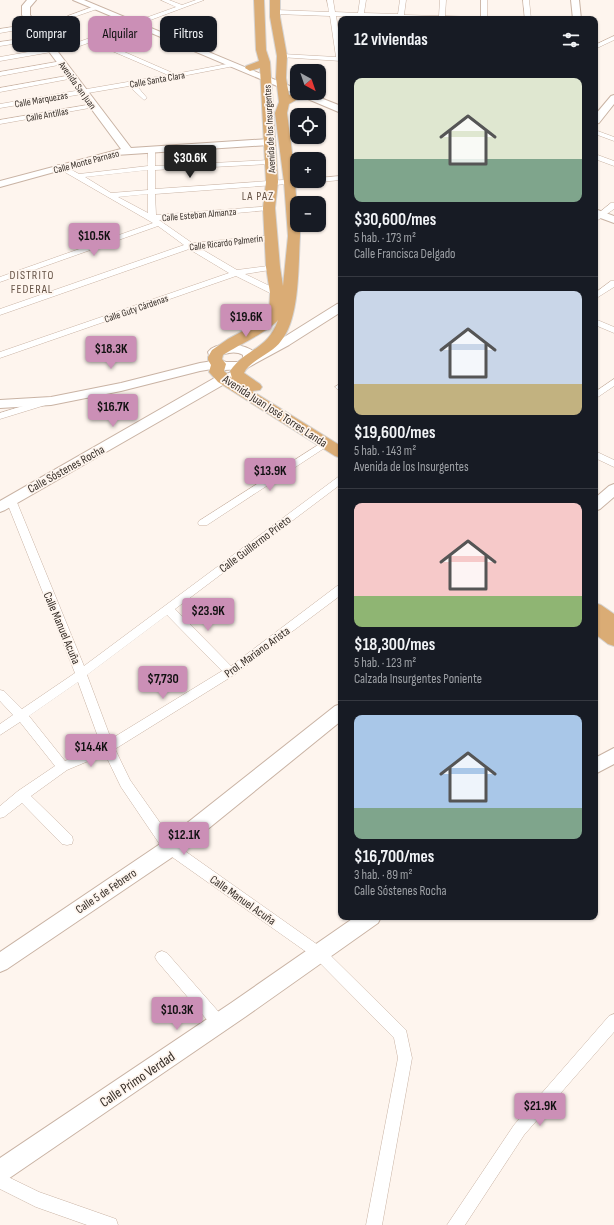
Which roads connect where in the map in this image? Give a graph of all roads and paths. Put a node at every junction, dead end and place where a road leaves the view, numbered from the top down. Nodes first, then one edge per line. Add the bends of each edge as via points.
1 (32, 0) edge
2 (77, 0) edge
3 (164, 0) edge
4 (201, 0) edge
5 (259, 0) edge
6 (274, 0) edge
7 (330, 0) edge
8 (363, 0) edge
9 (403, 0) edge
10 (443, 0) edge
11 (484, 0) edge
12 (526, 0) edge
13 (575, 0) edge
14 (93, 2) edge
15 (182, 7) junction
16 (276, 12) junction
17 (332, 13) junction
18 (26, 16) edge
19 (70, 16) dead end
20 (122, 16) edge
21 (360, 16) edge
22 (400, 16) edge
23 (442, 16) edge
24 (484, 16) edge
25 (528, 16) edge
26 (577, 16) edge
27 (152, 19) edge
28 (12, 29) edge
29 (0, 31) edge
30 (614, 38) edge
31 (12, 42) edge
32 (0, 44) edge
33 (598, 46) edge
34 (338, 48) edge
35 (40, 52) edge
36 (54, 52) edge
37 (120, 52) edge
38 (208, 52) edge
39 (209, 52) edge
40 (282, 56) junction
41 (0, 59) edge
42 (338, 59) edge
43 (265, 62) junction
44 (62, 63) junction
45 (232, 65) junction
46 (250, 68) junction
47 (0, 74) edge
48 (175, 76) junction
49 (266, 76) junction
50 (72, 77) junction
51 (281, 82) junction
52 (131, 84) junction
53 (290, 84) edge
54 (290, 88) edge
55 (0, 90) edge
56 (82, 92) junction
57 (144, 98) dead end
58 (614, 98) edge
59 (290, 99) edge
60 (326, 99) edge
61 (320, 100) edge
62 (284, 102) junction
63 (338, 103) edge
64 (0, 106) edge
65 (93, 106) junction
66 (338, 109) edge
67 (598, 117) edge
68 (0, 122) edge
69 (598, 133) edge
70 (614, 139) edge
71 (269, 142) junction
72 (151, 149) junction
73 (127, 150) junction
74 (290, 154) edge
75 (598, 157) edge
76 (270, 162) junction
77 (614, 164) edge
78 (60, 167) junction
79 (150, 168) junction
80 (78, 176) junction
81 (338, 178) edge
82 (326, 179) edge
83 (290, 181) edge
84 (272, 182) junction
85 (0, 184) edge
86 (296, 188) edge
87 (151, 191) junction
88 (109, 195) junction
89 (614, 205) edge
90 (269, 208) junction
91 (598, 216) edge
92 (598, 217) edge
93 (598, 217) edge
94 (152, 218) junction
95 (614, 220) edge
96 (160, 223) junction
97 (614, 225) edge
98 (271, 237) junction
99 (190, 246) junction
100 (273, 267) junction
101 (236, 273) junction
102 (0, 280) edge
103 (614, 283) edge
104 (277, 293) junction
105 (598, 295) edge
106 (338, 309) edge
107 (0, 312) edge
108 (598, 323) edge
109 (614, 330) edge
110 (0, 355) edge
111 (220, 357) junction
112 (239, 369) junction
113 (614, 382) edge
114 (110, 386) junction
115 (598, 394) edge
116 (0, 397) edge
117 (51, 401) junction
118 (0, 404) edge
119 (0, 416) edge
120 (338, 439) edge
121 (326, 443) junction
122 (338, 451) edge
123 (598, 456) edge
124 (614, 464) edge
125 (338, 481) edge
126 (614, 489) edge
127 (598, 503) edge
128 (6, 504) edge
129 (203, 523) dead end
130 (338, 591) edge
131 (168, 609) junction
132 (598, 612) edge
133 (598, 625) edge
134 (614, 626) edge
135 (230, 672) junction
136 (81, 674) junction
137 (0, 694) edge
138 (338, 713) edge
139 (22, 716) junction
140 (0, 730) edge
141 (108, 747) junction
142 (614, 756) edge
143 (598, 765) edge
144 (63, 767) junction
145 (22, 794) junction
146 (0, 812) edge
147 (67, 840) dead end
148 (170, 848) junction
149 (367, 920) edge
150 (320, 954) junction
151 (162, 957) dead end
152 (0, 963) edge
153 (614, 1021) edge
154 (219, 1023) junction
155 (0, 1171) edge
156 (0, 1181) edge
157 (110, 1225) edge
158 (374, 1225) edge
159 (455, 1225) edge

1 - 18 street, Avenida San Juan via 26,6
2 - 14 street
3 - 15 street
4 - 15 street
5 - 43 main road, Avenida de los Insurgentes via 261,50
6 - 16 main road, Avenida de los Insurgentes
7 - 17 street
8 - 21 street
9 - 22 street
10 - 23 street
11 - 24 street
12 - 25 street
13 - 26 street
14 - 19 street
14 - 20 street
15 - 27 street
16 - 17 street
16 - 40 main road, Avenida de los Insurgentes
17 - 21 street
17 - 34 street
28 - 29 street
30 - 33 street
31 - 32 street
35 - 41 street
36 - 44 street, Avenida San Juan
37 - 48 street
38 - 45 street
39 - 46 street
40 - 42 street
40 - 51 main road, Avenida de los Insurgentes
43 - 46 main road
43 - 49 main road, Avenida de los Insurgentes
44 - 47 street
44 - 50 street, Avenida San Juan
45 - 48 street, Calle Santa Clara
45 - 49 street
46 - 49 street
48 - 52 street, Calle Santa Clara
49 - 51 street
49 - 71 main road, Avenida de los Insurgentes
50 - 55 street
50 - 56 street, Avenida San Juan
51 - 53 street
51 - 54 street
51 - 62 main road, Avenida de los Insurgentes
52 - 56 street, Calle Santa Clara
52 - 57 street
56 - 64 street, Calle Marquezas
56 - 65 street, Avenida San Juan
58 - 67 street
59 - 62 main road
60 - 63 street
61 - 66 street
62 - 74 main road, Avenida de los Insurgentes via 281,113
65 - 68 street, Calle Antillas
65 - 73 street, Avenida San Juan
69 - 70 street
71 - 72 street, Calle Monte Parnaso
71 - 76 main road, Avenida de los Insurgentes
72 - 73 street, Calle Monte Parnaso
72 - 79 street
73 - 78 street, Calle Monte Parnaso
75 - 77 street
76 - 79 street
76 - 84 main road, Avenida de los Insurgentes
78 - 80 street
78 - 85 street, Calle Monte Parnaso
79 - 80 street
79 - 87 street
80 - 88 street
81 - 82 street
83 - 84 street
84 - 87 street
84 - 90 main road, Avenida de los Insurgentes
86 - 112 main road, Avenida de los Insurgentes via 294,236 284,324 273,341
87 - 88 street
87 - 94 street
88 - 94 street
89 - 91 street
90 - 94 street, Calle Esteban Almanza
90 - 98 main road, Avenida de los Insurgentes
92 - 95 street
93 - 97 street
94 - 96 street
96 - 99 street
96 - 102 street
98 - 99 street, Calle Ricardo Palmerín
98 - 100 main road, Avenida de los Insurgentes
99 - 101 street
99 - 107 street, Calle Ricardo Palmerín
100 - 101 street, Calle Guty Cárdenas
100 - 104 main road, Avenida de los Insurgentes
101 - 104 street
101 - 110 street, Calle Guty Cárdenas
103 - 105 street
104 - 111 main road, Avenida de los Insurgentes via 275,316 268,323 233,342
106 - 112 street, Calle Sóstenes Rocha
108 - 109 street
111 - 112 street, Avenida de los Insurgentes via 232,367
111 - 112 main road, Avenida Juan José Torres Landa via 216,372
111 - 112 street via 230,348 245,350 249,354
111 - 114 street via 200,367
112 - 120 main road, Avenida Juan José Torres Landa
112 - 121 main road, Avenida Juan José Torres Landa
112 - 128 street, Calle Sóstenes Rocha
113 - 115 street
114 - 116 street
114 - 117 street
117 - 118 street
117 - 119 street
121 - 122 main road, Avenida Juan José Torres Landa
121 - 129 street
123 - 124 street
125 - 131 street, Calle Guillermo Prieto
126 - 127 street
128 - 136 street, Calle Manuel Acuña
130 - 135 street, Prol. Mariano Arista
131 - 135 street
131 - 136 street, Calle Guillermo Prieto
132 - 134 main road
133 - 134 main road
135 - 141 street, Prol. Mariano Arista
136 - 139 street, Calle Guillermo Prieto
136 - 141 street, Calle Manuel Acuña
137 - 139 street
138 - 148 street, Calle 5 de Febrero
139 - 140 street, Calle Guillermo Prieto
139 - 144 street
141 - 144 street, Prol. Mariano Arista
141 - 148 street, Calle Manuel Acuña via 125,782
142 - 143 street
144 - 145 street, Prol. Mariano Arista
145 - 146 street, Prol. Mariano Arista
145 - 147 street
148 - 150 street, Calle Manuel Acuña
148 - 152 street, Calle 5 de Febrero
149 - 150 street, Calle Primo Verdad
150 - 154 street, Calle Primo Verdad
150 - 158 street, Calle Manuel Acuña via 401,1035 405,1058
151 - 154 street
153 - 159 street via 519,1130
154 - 155 street, Calle Primo Verdad
156 - 157 street via 36,1199

